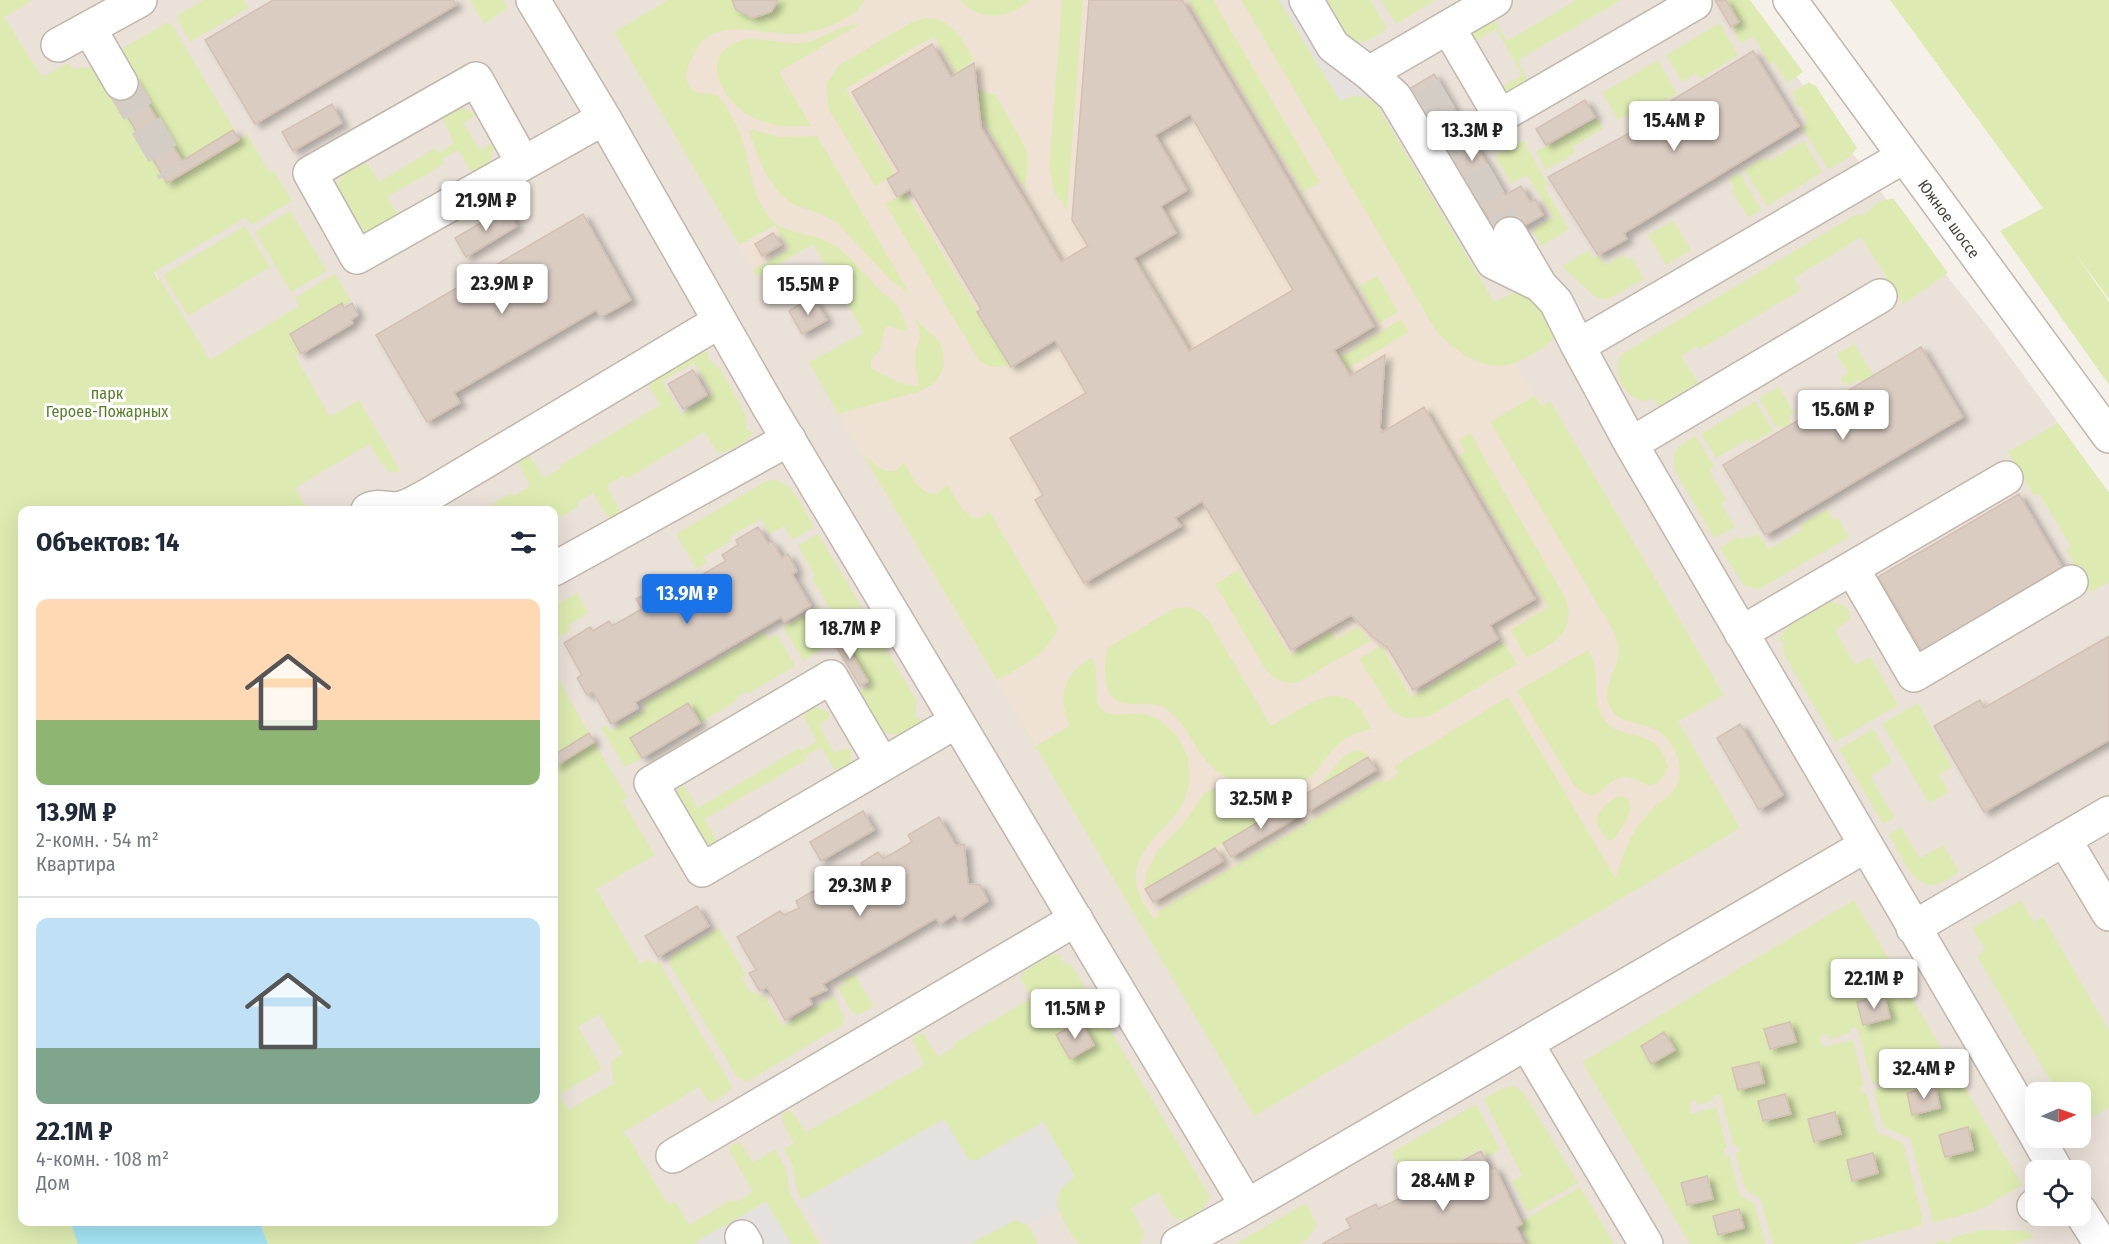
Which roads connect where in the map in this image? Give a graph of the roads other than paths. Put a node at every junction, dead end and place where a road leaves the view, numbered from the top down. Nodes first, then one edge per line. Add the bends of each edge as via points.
1 (140, 0) edge
2 (533, 0) edge
3 (1306, 0) edge
4 (1495, 0) edge
5 (1693, 0) edge
6 (1790, 0) edge
7 (1449, 27) junction
8 (89, 28) junction
9 (58, 45) dead end
10 (1369, 73) junction
11 (121, 82) tunnel mouth
12 (604, 118) junction
13 (1903, 156) junction
14 (523, 163) junction
15 (1510, 234) tunnel mouth
16 (1540, 285) junction
17 (1880, 296) dead end
18 (720, 321) junction
19 (1578, 346) junction
20 (2109, 436) edge
21 (789, 439) junction
22 (1631, 444) junction
23 (2006, 478) dead end
24 (407, 506) edge
25 (558, 567) edge
26 (1852, 568) junction
27 (2071, 582) dead end
28 (1741, 633) junction
29 (957, 721) junction
30 (882, 764) junction
31 (2109, 813) edge
32 (2064, 839) junction
33 (1865, 846) junction
34 (2109, 914) edge
35 (1076, 918) junction
36 (1913, 928) junction
37 (1527, 1044) junction
38 (2025, 1117) edge
39 (673, 1156) dead end
40 (1247, 1206) junction
41 (2089, 1226) edge
42 (1178, 1244) edge
43 (1646, 1244) edge
44 (2100, 1244) edge

1 - 8 street
2 - 12 street
3 - 10 street via 1333,46
4 - 7 street
5 - 7 street via 1695,3 1500,116
6 - 13 street, Южное шоссе
7 - 10 street
8 - 9 street
8 - 11 street
10 - 16 street via 1395,97 1493,262
12 - 14 street
12 - 18 street
13 - 19 street
13 - 20 street, Южное шоссе
14 - 14 street via 357,257 310,173 476,79
15 - 16 street
16 - 19 street via 1556,302
17 - 22 street
18 - 21 street
18 - 24 street
19 - 22 street
21 - 25 street
21 - 29 street
22 - 28 street
23 - 26 street
26 - 27 street via 1914,675
26 - 28 street
28 - 33 street
29 - 30 street
29 - 35 street
30 - 30 street via 702,870 651,783 831,677
31 - 32 street
32 - 34 street
32 - 36 street
33 - 36 street
33 - 37 street
35 - 39 street
35 - 40 street
36 - 38 street
37 - 40 street
37 - 43 street
40 - 42 street
41 - 44 street

